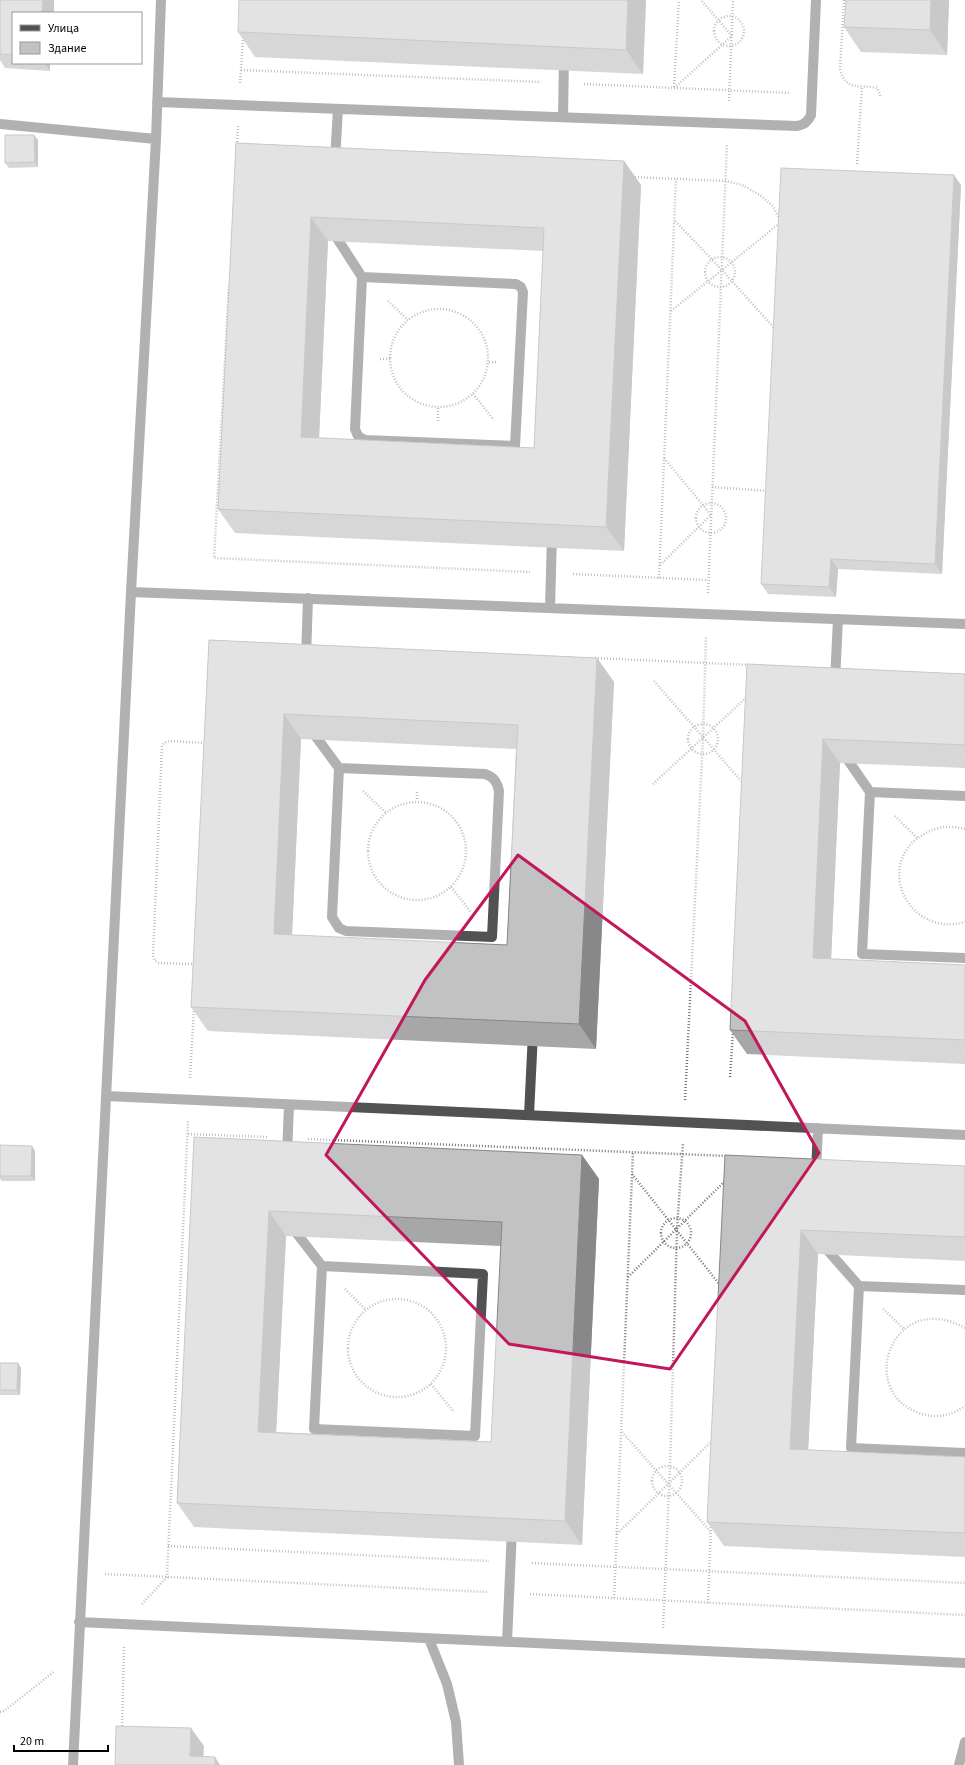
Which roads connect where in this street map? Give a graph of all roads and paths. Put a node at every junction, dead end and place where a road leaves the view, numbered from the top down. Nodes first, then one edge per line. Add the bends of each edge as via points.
1 (161, 0) edge
2 (678, 0) edge
3 (701, 0) edge
4 (734, 0) edge
5 (816, 0) edge
6 (844, 0) edge
7 (733, 16) junction
8 (718, 20) junction
9 (243, 31) edge
10 (732, 36) junction
11 (722, 45) junction
12 (732, 47) junction
13 (564, 50) edge
14 (563, 83) junction
15 (862, 87) junction
16 (674, 88) junction
17 (729, 90) junction
18 (812, 94) junction
19 (880, 96) dead end
20 (157, 102) junction
21 (338, 109) junction
22 (563, 117) junction
23 (0, 124) edge
24 (728, 124) junction
25 (156, 139) junction
26 (857, 164) dead end
27 (335, 170) edge
28 (629, 177) dead end
29 (676, 179) junction
30 (726, 181) junction
31 (674, 220) junction
32 (781, 222) junction
33 (333, 223) edge
34 (780, 230) edge
35 (722, 257) junction
36 (711, 259) junction
37 (732, 262) junction
38 (722, 270) junction
39 (362, 277) junction
40 (708, 281) junction
41 (732, 282) junction
42 (721, 287) junction
43 (670, 312) junction
44 (775, 319) edge
45 (774, 327) junction
46 (774, 335) edge
47 (399, 387) joint
48 (664, 458) junction
49 (712, 487) junction
50 (768, 491) edge
51 (712, 503) junction
52 (703, 505) junction
53 (711, 515) junction
54 (552, 527) edge
55 (698, 527) junction
56 (710, 533) junction
57 (660, 565) junction
58 (659, 578) dead end
59 (131, 592) junction
60 (308, 598) junction
61 (550, 608) junction
62 (707, 614) junction
63 (838, 619) junction
64 (965, 624) edge
65 (659, 661) dead end
66 (704, 663) junction
67 (305, 668) edge
68 (750, 672) edge
69 (654, 681) dead end
70 (835, 692) edge
71 (749, 702) edge
72 (303, 719) edge
73 (703, 724) junction
74 (693, 727) junction
75 (713, 728) junction
76 (703, 738) junction
77 (206, 743) edge
78 (837, 743) edge
79 (691, 749) junction
80 (713, 750) junction
81 (702, 754) junction
82 (339, 768) junction
83 (745, 777) edge
84 (652, 784) dead end
85 (870, 792) junction
86 (965, 796) edge
87 (965, 829) edge
88 (380, 884) joint
89 (965, 922) edge
90 (965, 958) edge
91 (196, 964) edge
92 (533, 1020) edge
93 (733, 1030) edge
94 (192, 1049) dead end
95 (730, 1077) dead end
96 (106, 1096) junction
97 (189, 1100) junction
98 (289, 1105) junction
99 (529, 1115) junction
100 (684, 1123) junction
101 (818, 1128) junction
102 (188, 1134) junction
103 (965, 1135) edge
104 (288, 1138) junction
105 (633, 1152) junction
106 (682, 1154) junction
107 (286, 1161) edge
108 (728, 1163) edge
109 (632, 1174) junction
110 (816, 1182) edge
111 (727, 1186) edge
112 (284, 1216) edge
113 (678, 1218) junction
114 (670, 1220) junction
115 (685, 1220) junction
116 (677, 1228) junction
117 (814, 1235) edge
118 (663, 1242) junction
119 (688, 1243) junction
120 (676, 1249) junction
121 (322, 1266) junction
122 (628, 1278) junction
123 (723, 1279) edge
124 (859, 1286) junction
125 (965, 1290) edge
126 (965, 1328) edge
127 (361, 1381) joint
128 (965, 1406) edge
129 (621, 1431) junction
130 (715, 1444) edge
131 (965, 1453) edge
132 (670, 1466) junction
133 (656, 1470) junction
134 (680, 1472) junction
135 (668, 1484) junction
136 (658, 1493) junction
137 (677, 1493) junction
138 (668, 1496) junction
139 (513, 1518) edge
140 (712, 1524) edge
141 (711, 1532) junction
142 (616, 1535) junction
143 (168, 1546) junction
144 (511, 1562) junction
145 (615, 1567) junction
146 (665, 1569) junction
147 (709, 1571) junction
148 (965, 1583) edge
149 (614, 1598) dead end
150 (708, 1603) dead end
151 (79, 1622) junction
152 (124, 1623) junction
153 (429, 1639) junction
154 (508, 1642) junction
155 (662, 1649) junction
156 (965, 1663) edge
157 (122, 1734) edge
158 (965, 1742) edge
159 (73, 1765) edge
160 (459, 1765) edge
161 (959, 1765) edge

1 - 20 street
2 - 16 path
3 - 8 path
4 - 7 path
5 - 18 street
6 - 15 path via 840,69 842,78 847,83
7 - 8 path
7 - 10 path
7 - 12 path via 741,22 744,31 741,41
8 - 10 path
8 - 11 path via 713,33
9 - 14 path via 241,70
10 - 11 path
10 - 12 path
11 - 12 path
11 - 16 path
12 - 17 path
13 - 14 street
14 - 16 path
14 - 22 street
15 - 19 path via 877,88
15 - 26 path
16 - 17 path
17 - 18 path
17 - 24 path
18 - 24 street via 811,114 803,125
20 - 21 street
20 - 25 street
21 - 22 street
21 - 27 street
22 - 24 street
23 - 25 street
24 - 30 path
25 - 59 street
28 - 29 path
29 - 30 path
29 - 31 path
30 - 32 path via 742,185 760,195 773,206
30 - 35 path
31 - 36 path
31 - 43 path
32 - 34 path
32 - 37 path
33 - 39 street via 332,230
35 - 36 path
35 - 37 path
35 - 38 path
36 - 38 path
36 - 40 path via 705,268
37 - 38 path
37 - 41 path via 736,272
38 - 40 path
38 - 41 path
38 - 42 path
39 - 39 street via 355,430 358,436 364,440 517,450 523,292 521,287 516,284
40 - 42 path via 713,286
40 - 43 path
41 - 42 path
41 - 45 path
42 - 49 path
43 - 48 path
44 - 45 path
45 - 46 path
47 - 47 path via 390,359 392,344 398,331 408,320 431,309 443,309 458,312 471,320 482,332 489,362 486,373 473,394 463,401 451,406 423,405
48 - 52 path
48 - 57 path
49 - 50 path
49 - 51 path
51 - 52 path
51 - 53 path
51 - 56 path via 723,508 726,518 719,531
52 - 53 path
52 - 55 path via 696,514
53 - 55 path
53 - 56 path
54 - 61 street
55 - 56 path
55 - 57 path
56 - 62 path
57 - 58 path
59 - 60 street
59 - 96 street
60 - 61 street
60 - 67 street
61 - 62 street
62 - 63 street
62 - 66 path
63 - 64 street
63 - 70 street
65 - 66 path
66 - 68 path via 751,665
66 - 73 path
69 - 74 path
71 - 75 path via 749,694
72 - 82 street
73 - 74 path
73 - 75 path
73 - 76 path
74 - 76 path
74 - 79 path via 687,741
75 - 76 path
75 - 80 path via 718,739
76 - 79 path
76 - 80 path
76 - 81 path
77 - 91 path via 169,741 162,746 153,956 159,963
78 - 85 street
79 - 81 path
79 - 84 path
80 - 81 path
80 - 83 path via 745,785
81 - 100 path
82 - 82 street via 332,917 339,928 346,931 494,941 499,791 492,777 485,774
85 - 86 street
85 - 90 street via 862,954
87 - 89 path via 949,826 932,829 917,838 906,851 900,865 899,880 912,909 924,919 939,924 954,925
88 - 88 path via 372,871 368,856 369,840 374,826 386,813 400,805 417,801 434,804 449,813 460,826 466,842 466,859 460,875 451,887 438,896 423,900 407,899 392,894
92 - 99 street
93 - 95 path
94 - 97 path
96 - 97 street
96 - 151 street
97 - 98 street
97 - 102 path
98 - 99 street
98 - 104 street
99 - 100 street
100 - 101 street
100 - 106 path
101 - 103 street
101 - 110 street
102 - 104 path
102 - 143 path
104 - 105 path
104 - 107 street
105 - 106 path
105 - 109 path
106 - 108 path via 729,1156
106 - 113 path
109 - 114 path
109 - 122 path
111 - 115 path via 728,1178
112 - 121 street
113 - 114 path
113 - 115 path
113 - 116 path
114 - 116 path
114 - 118 path via 661,1230
115 - 116 path
115 - 119 path via 692,1233
116 - 118 path
116 - 119 path
116 - 120 path
117 - 124 street
118 - 120 path
118 - 122 path
119 - 120 path
119 - 123 path via 722,1287
120 - 132 path
121 - 121 street via 314,1429 476,1440 482,1274
122 - 129 path
124 - 125 street
124 - 131 street via 851,1448
126 - 128 path via 952,1321 936,1318 919,1321 904,1329 893,1342 886,1372 890,1387 899,1400 911,1410 925,1416 941,1416 956,1412
127 - 127 path via 352,1368 348,1353 349,1338 355,1324 366,1310 381,1302 398,1299 414,1302 429,1310 440,1323 446,1339 446,1356 441,1372 431,1384 418,1393 403,1397 387,1397 373,1391
129 - 133 path
129 - 142 path
130 - 134 path via 716,1436
132 - 133 path
132 - 134 path
132 - 135 path
133 - 135 path
133 - 136 path via 652,1483
134 - 135 path
134 - 137 path via 683,1481
135 - 136 path
135 - 137 path
135 - 138 path
136 - 138 path
136 - 142 path
137 - 138 path
137 - 141 path
138 - 146 path
139 - 144 street
140 - 141 path
141 - 147 path
142 - 145 path
143 - 144 path
143 - 152 path via 167,1577
144 - 145 path
144 - 154 street
145 - 146 path
145 - 149 path
146 - 147 path
146 - 155 path
147 - 148 path
147 - 150 path
151 - 152 street
151 - 159 street
152 - 153 street
152 - 157 path
153 - 154 street
153 - 160 street via 449,1692 456,1722
154 - 155 street
155 - 156 street
158 - 161 street

